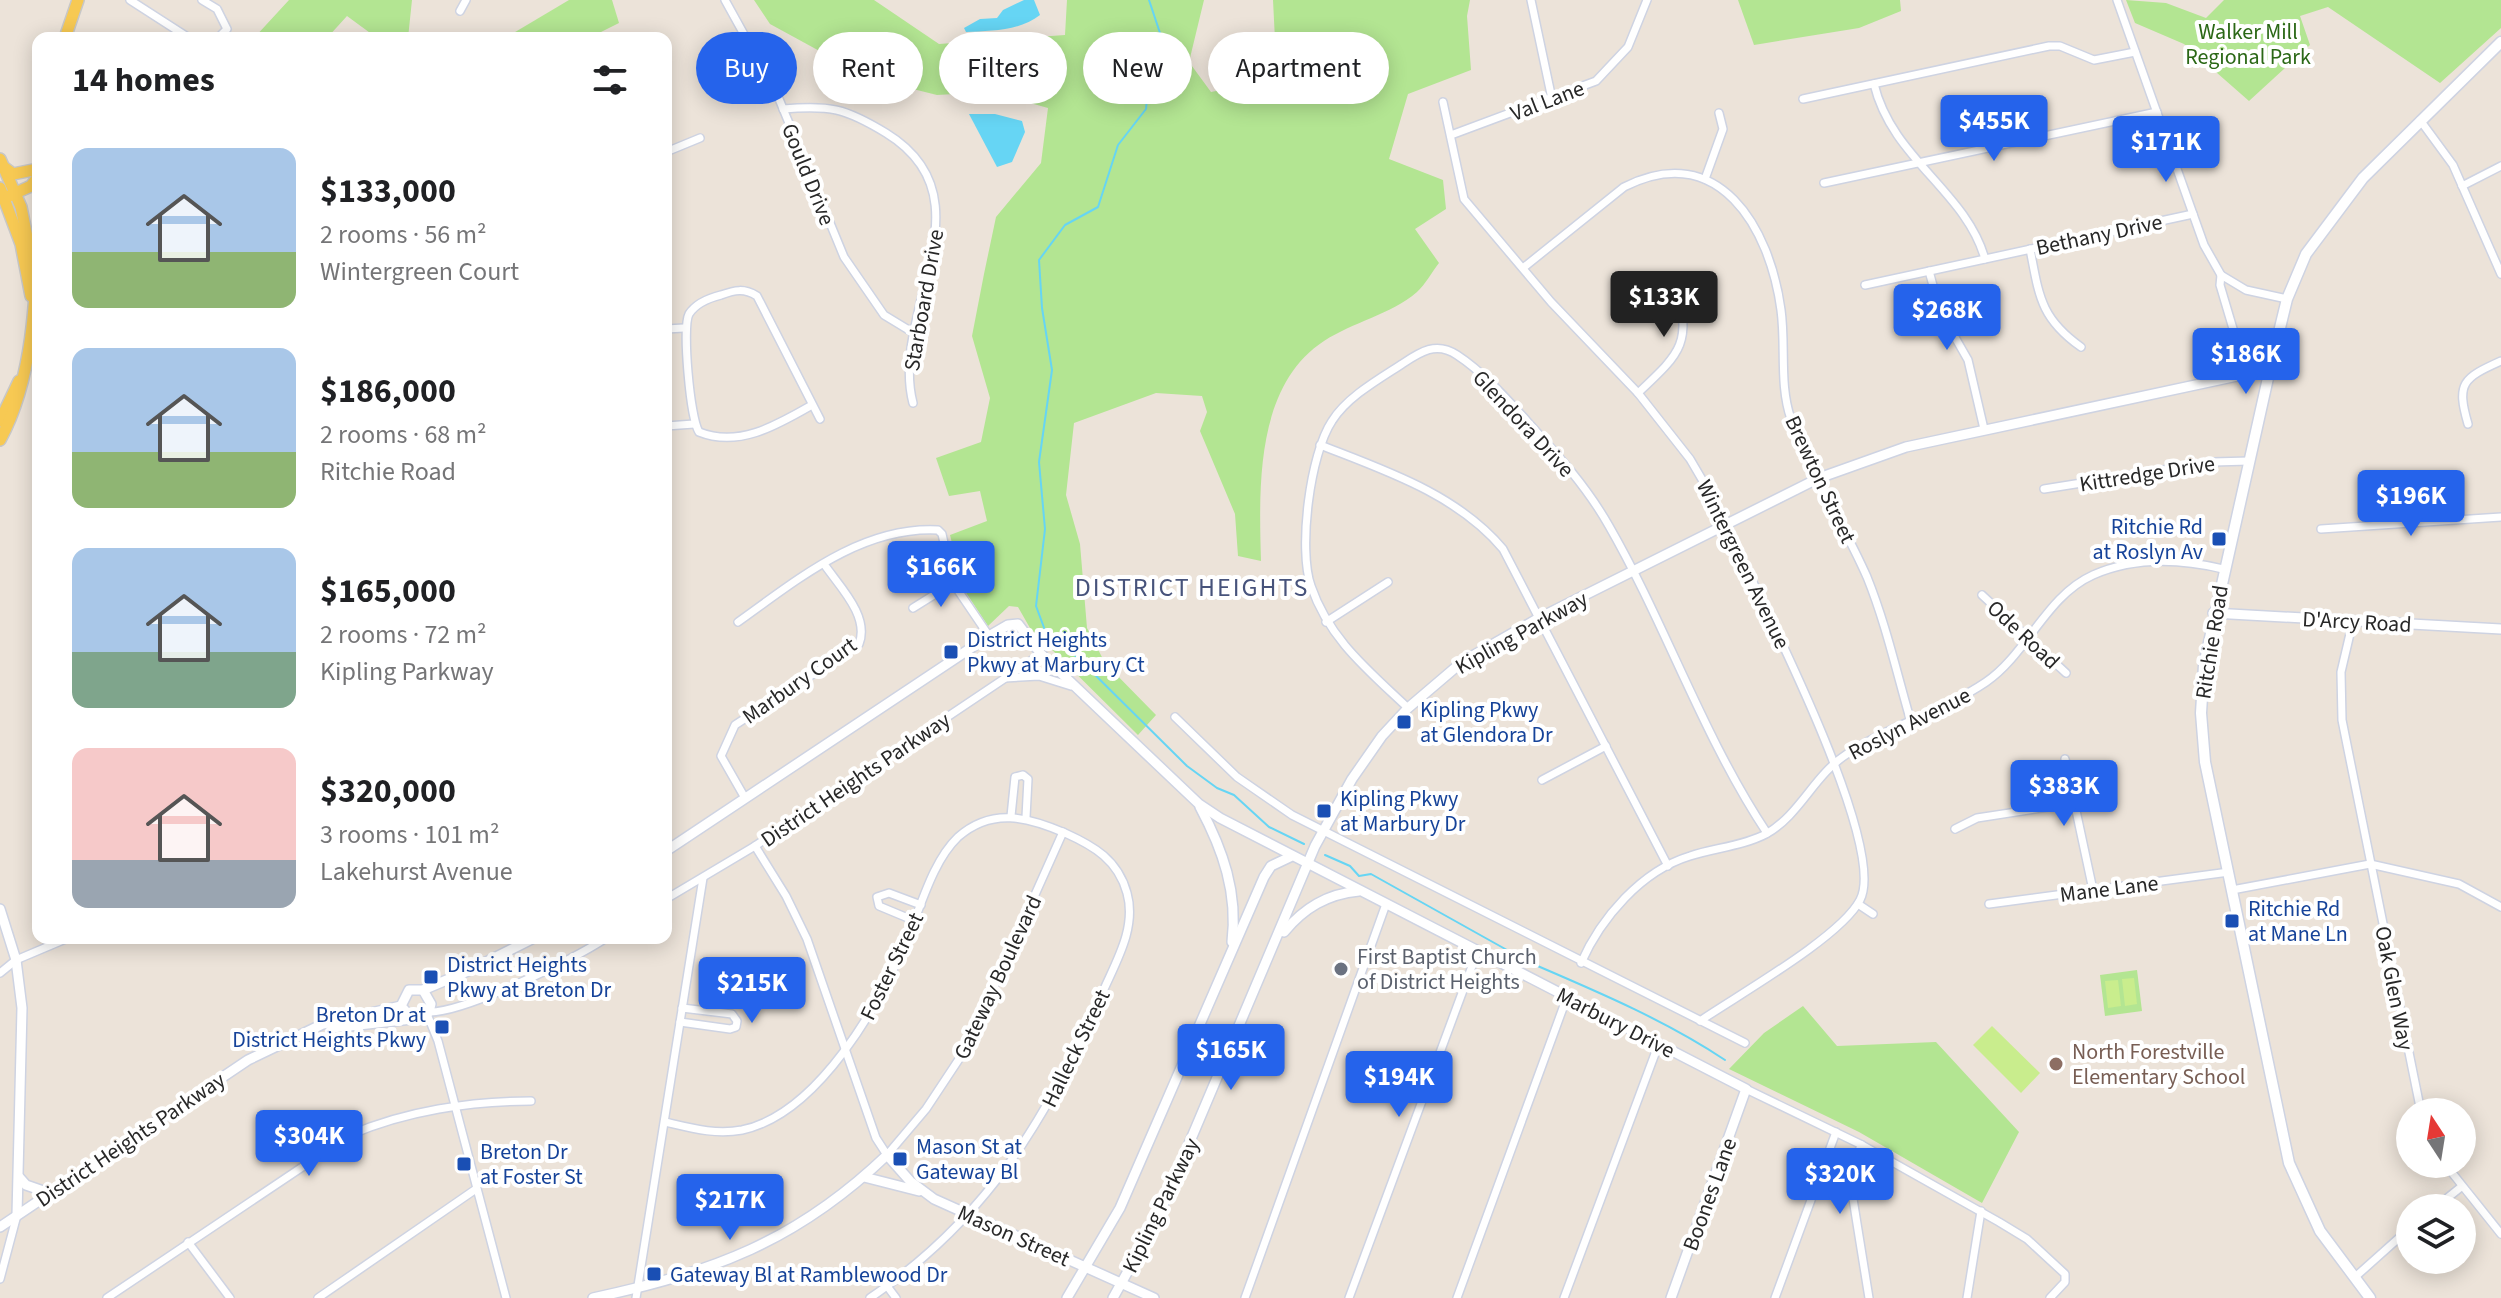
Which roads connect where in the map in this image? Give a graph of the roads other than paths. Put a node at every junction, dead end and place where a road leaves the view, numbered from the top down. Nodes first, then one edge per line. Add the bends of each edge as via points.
1 (78, 0) edge
2 (130, 0) edge
3 (202, 0) edge
4 (466, 0) edge
5 (725, 0) edge
6 (1531, 0) edge
7 (1647, 0) edge
8 (2117, 0) edge
9 (460, 11) dead end
10 (67, 32) edge
11 (180, 32) edge
12 (224, 32) edge
13 (2501, 42) edge
14 (2135, 52) junction
15 (1874, 84) junction
16 (1552, 99) junction
17 (1803, 99) dead end
18 (1443, 102) dead end
19 (783, 109) junction
20 (2157, 112) junction
21 (1719, 113) dead end
22 (2420, 120) junction
23 (1451, 135) junction
24 (700, 138) dead end
25 (672, 150) edge
26 (1917, 163) junction
27 (2, 164) edge
28 (2501, 166) edge
29 (32, 170) edge
30 (1705, 179) junction
31 (1824, 183) dead end
32 (32, 185) edge
33 (2462, 186) junction
34 (7, 193) edge
35 (2193, 214) junction
36 (2030, 249) junction
37 (1985, 259) junction
38 (2498, 260) edge
39 (1523, 268) junction
40 (1929, 271) junction
41 (32, 274) edge
42 (2501, 274) edge
43 (2221, 275) junction
44 (1677, 282) dead end
45 (1865, 285) dead end
46 (2287, 299) junction
47 (32, 310) edge
48 (684, 328) junction
49 (672, 329) edge
50 (912, 332) junction
51 (2081, 347) dead end
52 (2242, 359) dead end
53 (2501, 361) edge
54 (2270, 369) junction
55 (22, 377) junction
56 (1638, 393) junction
57 (913, 403) dead end
58 (812, 405) junction
59 (820, 419) dead end
60 (0, 421) edge
61 (694, 424) junction
62 (2468, 424) dead end
63 (672, 426) edge
64 (1984, 429) junction
65 (0, 440) edge
66 (1320, 445) junction
67 (2249, 461) junction
68 (1819, 478) junction
69 (2044, 489) dead end
70 (2501, 517) edge
71 (1725, 526) junction
72 (2321, 529) dead end
73 (824, 564) junction
74 (2223, 569) junction
75 (1631, 572) junction
76 (1388, 582) dead end
77 (953, 583) junction
78 (1982, 595) dead end
79 (913, 608) dead end
80 (2213, 613) junction
81 (1539, 618) junction
82 (2353, 621) junction
83 (738, 622) dead end
84 (1326, 622) junction
85 (1012, 624) joint
86 (2501, 629) edge
87 (989, 636) junction
88 (2030, 636) junction
89 (1041, 654) junction
90 (2066, 673) dead end
91 (1003, 678) junction
92 (1090, 698) junction
93 (1408, 708) junction
94 (1175, 717) dead end
95 (1911, 722) junction
96 (1606, 746) junction
97 (2065, 759) dead end
98 (1834, 764) junction
99 (1542, 780) dead end
100 (745, 798) junction
101 (2074, 803) junction
102 (1199, 804) junction
103 (1011, 816) junction
104 (1026, 817) junction
105 (1955, 829) dead end
106 (1063, 832) junction
107 (1324, 832) junction
108 (1767, 833) junction
109 (755, 846) junction
110 (672, 847) edge
111 (1290, 857) junction
112 (2370, 864) junction
113 (1309, 866) junction
114 (1668, 866) junction
115 (2229, 872) junction
116 (703, 878) junction
117 (2093, 890) junction
118 (2232, 890) junction
119 (1359, 891) junction
120 (672, 896) edge
121 (1386, 904) junction
122 (1858, 904) junction
123 (1989, 904) dead end
124 (921, 905) junction
125 (2501, 907) edge
126 (0, 909) edge
127 (1873, 914) dead end
128 (915, 921) junction
129 (1277, 941) junction
130 (54, 944) edge
131 (523, 944) edge
132 (596, 944) edge
133 (1478, 950) junction
134 (1230, 954) junction
135 (16, 960) junction
136 (1581, 963) junction
137 (0, 973) edge
138 (423, 990) junction
139 (1567, 997) junction
140 (401, 1006) junction
141 (682, 1008) junction
142 (428, 1013) junction
143 (412, 1018) junction
144 (1700, 1021) junction
145 (680, 1022) junction
146 (305, 1033) junction
147 (1659, 1043) junction
148 (1745, 1043) dead end
149 (845, 1049) junction
150 (1746, 1089) junction
151 (2418, 1098) edge
152 (531, 1101) dead end
153 (455, 1107) junction
154 (665, 1122) junction
155 (1836, 1132) junction
156 (1862, 1145) junction
157 (887, 1155) junction
158 (19, 1177) junction
159 (864, 1177) junction
160 (2455, 1178) edge
161 (2461, 1187) junction
162 (476, 1189) junction
163 (922, 1192) junction
164 (49, 1193) junction
165 (2452, 1194) edge
166 (1981, 1211) junction
167 (17, 1215) junction
168 (968, 1216) junction
169 (0, 1227) edge
170 (2501, 1234) edge
171 (2396, 1240) edge
172 (188, 1242) junction
173 (1088, 1268) junction
174 (2354, 1278) junction
175 (0, 1279) edge
176 (1122, 1283) junction
177 (887, 1286) junction
178 (636, 1293) edge
179 (107, 1298) edge
180 (230, 1298) edge
181 (318, 1298) edge
182 (506, 1298) edge
183 (593, 1298) edge
184 (870, 1298) edge
185 (896, 1298) edge
186 (1067, 1298) edge
187 (1113, 1298) edge
188 (1154, 1298) edge
189 (1245, 1298) edge
190 (1349, 1298) edge
191 (1457, 1298) edge
192 (1564, 1298) edge
193 (1671, 1298) edge
194 (1775, 1298) edge
195 (1869, 1298) edge
196 (1967, 1298) edge
197 (2050, 1298) edge
198 (2370, 1298) edge

1 - 10 main road
2 - 11 street
3 - 12 street via 224,18
4 - 9 street
5 - 19 street, Gould Drive
6 - 16 street
7 - 16 street, Val Lane via 1634,35 1608,72
8 - 14 street
13 - 22 main road, Ritchie Road
14 - 15 street via 2094,60 2049,46
14 - 20 street
15 - 17 street
15 - 26 street via 1886,122
16 - 23 street, Val Lane
18 - 23 street, Wintergreen Avenue
19 - 50 street, Gould Drive via 844,257 884,315
19 - 50 street, Starboard Drive via 828,106 900,142 922,165 935,196 938,232
20 - 26 street
20 - 35 street
21 - 30 street via 1723,129
22 - 33 street via 2442,145
22 - 46 main road, Ritchie Road via 2321,229
23 - 39 street, Wintergreen Avenue via 1464,199
24 - 25 street
26 - 31 street
26 - 37 street via 1972,227
27 - 29 main road via 13,174
27 - 34 main road
28 - 33 street
30 - 39 street via 1667,175 1627,185
30 - 68 street, Brewton Street via 1742,206 1761,239 1781,306 1789,413
32 - 34 main road
33 - 38 street
34 - 41 main road via 29,241
35 - 36 street, Bethany Drive
35 - 43 street
36 - 37 street, Bethany Drive
36 - 51 street via 2044,311
37 - 40 street, Bethany Drive
38 - 42 street
39 - 56 street, Wintergreen Avenue
40 - 45 street, Bethany Drive
40 - 64 street via 1940,311 1968,360
43 - 46 street via 2246,290
43 - 52 street
44 - 56 street via 1686,330 1667,366
46 - 54 main road, Ritchie Road
47 - 55 main road
48 - 49 street
48 - 58 street via 690,312 703,301 743,289 753,294
48 - 61 street
50 - 57 street, Starboard Drive via 908,382
53 - 62 street via 2464,384 2461,398
54 - 64 street, Kipling Parkway
54 - 67 main road, Ritchie Road
55 - 60 main road
55 - 65 main road via 19,399
56 - 71 street, Wintergreen Avenue via 1690,459
58 - 59 street
58 - 61 street via 750,435 706,435
61 - 63 street
64 - 68 street, Kipling Parkway via 1887,452
66 - 75 street, Glendora Drive via 1332,420 1352,400 1419,353 1445,349 1501,393 1556,452 1609,526
66 - 81 street via 1420,487 1489,533 1509,558
66 - 84 street, Glendora Drive via 1305,550 1311,586
67 - 69 street, Kittredge Drive
67 - 74 main road, Ritchie Road
68 - 71 street, Kipling Parkway
68 - 95 street, Brewton Street via 1873,592
70 - 72 street
71 - 75 street, Kipling Parkway
71 - 98 street, Wintergreen Avenue via 1803,684
73 - 77 street via 864,540 938,530
73 - 83 street
73 - 100 street, Marbury Court via 858,614 863,635 859,644 733,727 721,756
74 - 80 main road, Ritchie Road
74 - 88 street, Roslyn Avenue via 2172,560 2103,571 2075,586
75 - 81 street, Kipling Parkway
75 - 108 street, Glendora Drive via 1716,744
76 - 84 street
77 - 79 street
77 - 87 street
78 - 88 street, Ode Road
80 - 82 street, D'Arcy Road
80 - 115 main road, Ritchie Road via 2201,730
81 - 93 street, Kipling Parkway via 1462,662
81 - 96 street
82 - 86 street, D'Arcy Road
82 - 112 street, Oak Glen Way via 2342,660 2340,700
84 - 93 street, Glendora Drive
85 - 87 street, District Heights Parkway
85 - 89 street, Marbury Drive via 1023,629
87 - 100 street, District Heights Parkway
88 - 90 street, Ode Road
88 - 95 street, Roslyn Avenue via 1996,674
89 - 91 street, District Heights Parkway
89 - 92 street, Marbury Drive
91 - 92 street, Marbury Drive via 1059,680
91 - 109 street, District Heights Parkway
92 - 102 street, Marbury Drive
93 - 107 street, Kipling Parkway via 1364,761
94 - 107 street, Marbury Drive via 1237,777
95 - 98 street, Roslyn Avenue
96 - 99 street
96 - 114 street
97 - 101 street
98 - 108 street, Roslyn Avenue
98 - 122 street, Wintergreen Avenue via 1865,868 1865,889
100 - 110 street, District Heights Parkway
101 - 105 street via 1977,818
101 - 117 street
102 - 111 street, Marbury Drive
102 - 134 street via 1230,883
103 - 104 street, Foster Street
103 - 104 street via 1015,777 1023,775 1028,779
103 - 124 street, Foster Street via 979,824 957,839
104 - 106 street, Foster Street
106 - 157 street, Gateway Boulevard via 967,1047 933,1100
106 - 168 street, Halleck Street via 1097,848 1117,869 1128,896 1130,924 1056,1093 1019,1153
107 - 113 street, Kipling Parkway
107 - 136 street, Marbury Drive
108 - 114 street, Roslyn Avenue
109 - 116 street, District Heights Parkway
109 - 149 street, Mason Street via 799,919
111 - 113 street, Marbury Drive
111 - 134 street, Kipling Parkway via 1269,869
112 - 118 street
112 - 125 street via 2459,884
112 - 151 street, Oak Glen Way
113 - 119 street, Marbury Drive
113 - 129 street, Kipling Parkway
114 - 136 street, Roslyn Avenue via 1617,906
115 - 117 street, Mane Lane
115 - 118 main road, Ritchie Road
116 - 120 street, District Heights Parkway
116 - 141 street
117 - 123 street, Mane Lane
118 - 174 main road, Ritchie Road via 2289,1163 2313,1219
119 - 121 street, Marbury Drive
119 - 129 street via 1310,907
121 - 133 street, Marbury Drive
121 - 189 street
122 - 127 street
122 - 144 street via 1818,940
124 - 128 street, Foster Street
124 - 128 street via 889,893 877,897 879,906
126 - 135 street
128 - 149 street, Foster Street via 883,991
129 - 176 street, Kipling Parkway via 1158,1217
130 - 135 street
131 - 138 street
132 - 142 street via 475,1000
133 - 139 street, Marbury Drive
133 - 190 street
134 - 173 street, Kipling Parkway via 1120,1208
135 - 137 street
135 - 158 street via 22,1008
136 - 144 street, Marbury Drive
138 - 140 street via 409,990
138 - 142 street via 431,1000
139 - 147 street, Marbury Drive
139 - 191 street
140 - 143 street
140 - 146 street, District Heights Parkway
141 - 145 street
141 - 145 street via 732,1014 737,1021 730,1029
142 - 143 street
142 - 153 street
143 - 146 street, District Heights Parkway
144 - 148 street, Marbury Drive
145 - 154 street
146 - 164 street, District Heights Parkway via 225,1074
147 - 150 street, Marbury Drive
147 - 192 street
149 - 154 street, Foster Street via 808,1090 754,1126 715,1132
149 - 157 street, Mason Street
150 - 155 street, Marbury Drive
150 - 193 street, Boones Lane
152 - 153 street
153 - 162 street
153 - 172 street via 384,1122 339,1140
154 - 178 street
155 - 156 street, Marbury Drive
155 - 194 street
156 - 166 street, Marbury Drive
156 - 195 street via 1849,1174
157 - 159 street, Gateway Boulevard
157 - 163 street, Mason Street
158 - 164 street
158 - 167 street
159 - 163 street
159 - 178 street, Gateway Boulevard via 816,1214 757,1248
160 - 161 street
161 - 165 street
161 - 170 street
162 - 181 street
162 - 182 street
163 - 168 street, Mason Street
164 - 167 street, District Heights Parkway
166 - 196 street
166 - 197 street, Marbury Drive via 2027,1239 2065,1274 2065,1282
167 - 169 street, District Heights Parkway
167 - 175 street
168 - 173 street, Mason Street
168 - 177 street, Halleck Street
171 - 174 street
172 - 179 street
172 - 180 street
173 - 176 street, Mason Street
173 - 186 street, Kipling Parkway
174 - 198 main road, Ritchie Road
176 - 187 street, Kipling Parkway
176 - 188 street, Mason Street
177 - 184 street, Halleck Street
177 - 185 street
178 - 183 street, Gateway Boulevard

